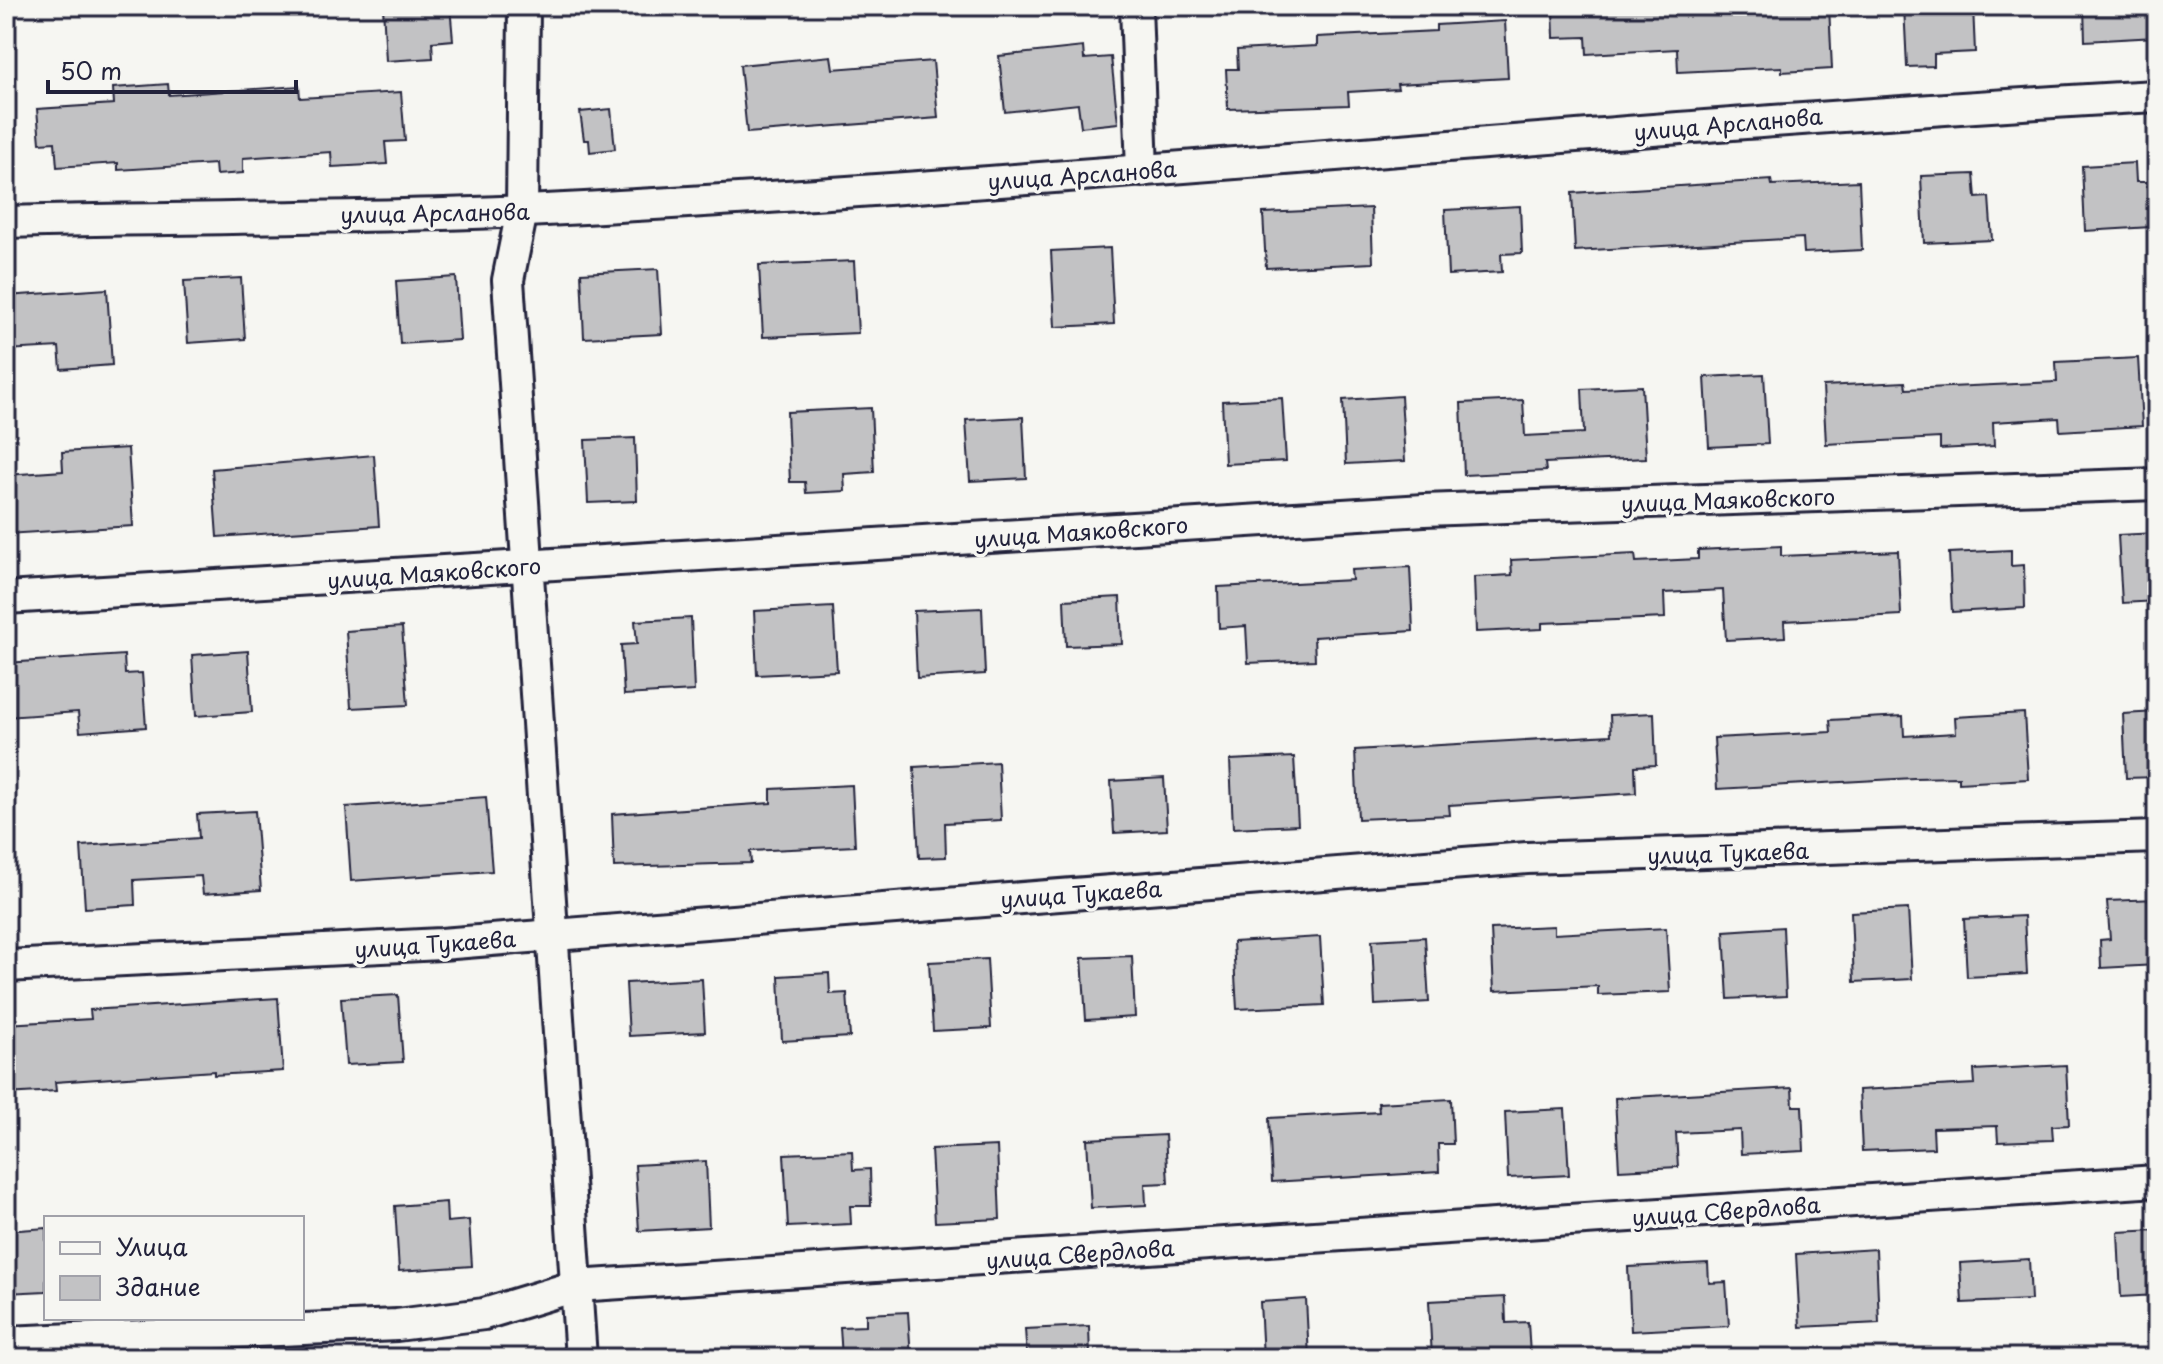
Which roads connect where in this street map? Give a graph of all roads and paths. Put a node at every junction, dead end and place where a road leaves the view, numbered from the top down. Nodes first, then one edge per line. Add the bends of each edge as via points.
1 (524, 6) edge
2 (1136, 6) edge
3 (2157, 96) edge
4 (1142, 171) junction
5 (522, 211) junction
6 (6, 222) edge
7 (2157, 484) edge
8 (526, 566) junction
9 (6, 598) edge
10 (2157, 837) edge
11 (554, 934) junction
12 (6, 966) edge
13 (2157, 1181) edge
14 (576, 1286) junction
15 (6, 1342) edge
16 (581, 1358) edge

1 - 5 street
2 - 4 street
3 - 4 street, улица Арсланова via 1827,114
4 - 5 street, улица Арсланова
5 - 6 street, улица Арсланова
5 - 8 street via 508,280
7 - 8 street, улица Маяковского via 1424,510
8 - 9 street, улица Маяковского
8 - 11 street
10 - 11 street, улица Тукаева via 1527,858
11 - 12 street, улица Тукаева
11 - 14 street
13 - 14 street, улица Свердлова
14 - 15 street, улица Свердлова via 484,1314 397,1325
14 - 16 street

